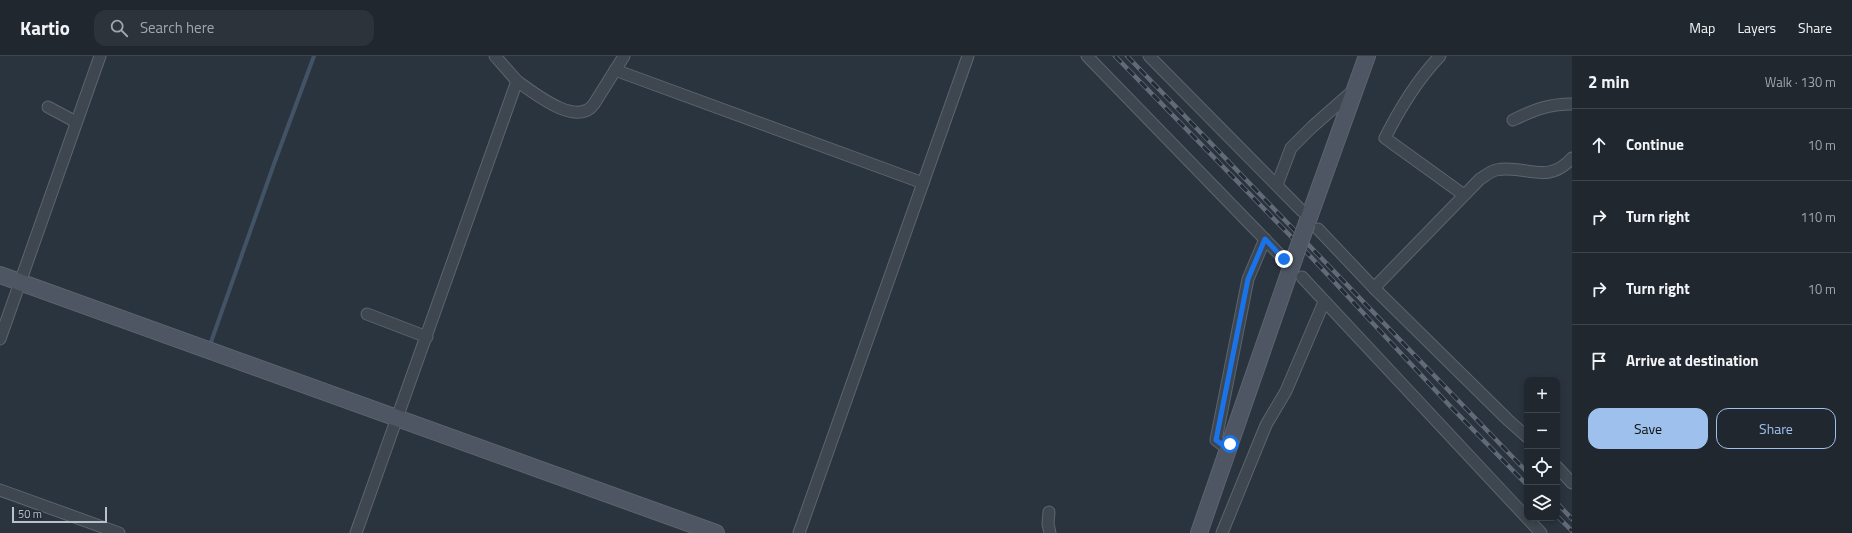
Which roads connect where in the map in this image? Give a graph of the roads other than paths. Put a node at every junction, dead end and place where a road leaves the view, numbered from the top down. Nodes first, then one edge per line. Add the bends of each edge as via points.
1 (100, 56) edge
2 (495, 56) edge
3 (624, 56) edge
4 (968, 56) edge
5 (1087, 56) edge
6 (1150, 56) edge
7 (1367, 56) edge
8 (1440, 56) edge
9 (615, 70) junction
10 (517, 81) junction
11 (1356, 88) junction
12 (1572, 104) edge
13 (48, 107) dead end
14 (1513, 120) dead end
15 (76, 122) junction
16 (1572, 158) edge
17 (922, 183) junction
18 (1277, 185) junction
19 (1464, 195) junction
20 (1309, 221) junction
21 (1265, 239) junction
22 (1289, 259) junction
23 (0, 275) edge
24 (1302, 277) dead end
25 (21, 282) junction
26 (1374, 288) junction
27 (1324, 302) junction
28 (367, 314) dead end
29 (427, 337) junction
30 (0, 339) edge
31 (397, 419) junction
32 (1524, 434) edge
33 (1228, 449) junction
34 (1560, 470) edge
35 (1572, 483) edge
36 (0, 490) edge
37 (1049, 512) dead end
38 (119, 533) edge
39 (356, 533) edge
40 (716, 533) edge
41 (799, 533) edge
42 (1050, 533) edge
43 (1199, 533) edge
44 (1222, 533) edge
45 (1541, 533) edge

1 - 15 street
2 - 10 street
3 - 9 street
4 - 17 street
5 - 21 street
6 - 18 street
7 - 11 street
8 - 19 street via 1423,74 1385,138
9 - 10 street via 589,111 584,112 559,108
9 - 17 street
10 - 29 street
11 - 18 street via 1291,148
11 - 20 street
12 - 14 street via 1554,104
13 - 15 street
15 - 25 street
16 - 19 street via 1565,166 1552,172 1496,170 1480,179
17 - 41 street
18 - 20 street
19 - 26 street
20 - 22 street, bridge
20 - 26 street
21 - 22 street
21 - 33 street via 1248,279 1216,440
22 - 33 street
23 - 25 street
24 - 27 street
25 - 30 street
25 - 31 street
26 - 32 street
27 - 44 street via 1286,391 1266,425
27 - 45 street
28 - 29 street
29 - 31 street
31 - 39 street
31 - 40 street
33 - 43 street
34 - 35 street
36 - 38 street
37 - 42 street

